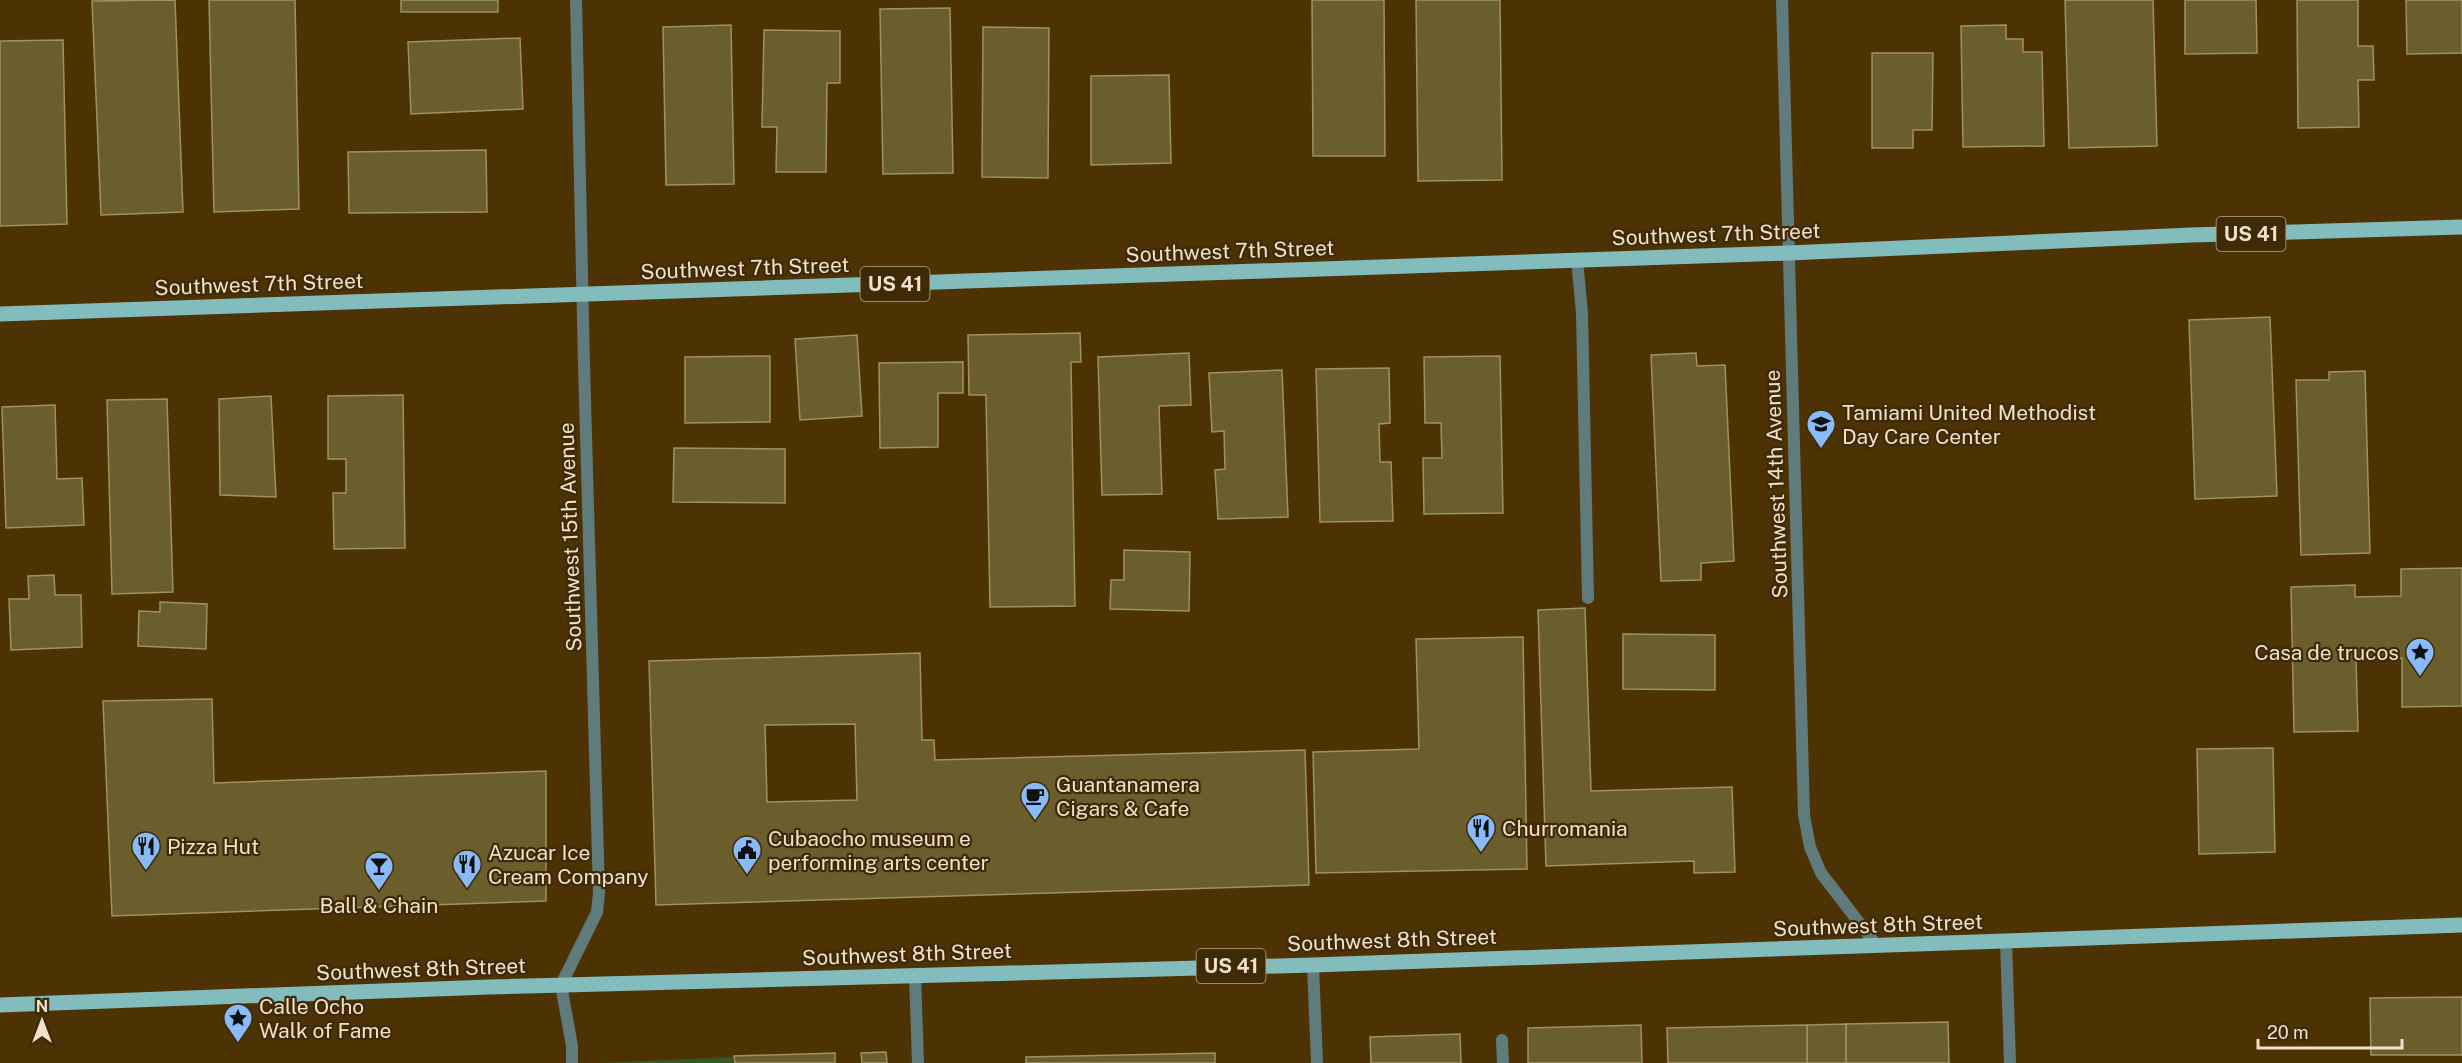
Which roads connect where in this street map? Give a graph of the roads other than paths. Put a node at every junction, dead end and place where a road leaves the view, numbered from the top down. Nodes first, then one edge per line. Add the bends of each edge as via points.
1 (576, 0) edge
2 (1782, 0) edge
3 (2462, 227) edge
4 (1789, 253) junction
5 (1577, 260) junction
6 (582, 294) junction
7 (0, 314) edge
8 (1588, 598) dead end
9 (2462, 925) edge
10 (2006, 942) junction
11 (1877, 946) junction
12 (1313, 965) junction
13 (915, 975) junction
14 (561, 985) junction
15 (0, 1005) edge
16 (1502, 1040) dead end
17 (572, 1063) edge
18 (918, 1063) edge
19 (1317, 1063) edge
20 (1503, 1063) edge
21 (2010, 1063) edge

1 - 6 street, Southwest 15th Avenue
2 - 4 street, Southwest 14th Avenue
3 - 4 main road, Southwest 7th Street / US 41
4 - 5 main road, Southwest 7th Street / US 41
4 - 11 street, Southwest 14th Avenue via 1804,814 1810,847 1821,873
5 - 6 main road, Southwest 7th Street / US 41
5 - 8 street via 1582,313
6 - 7 main road, Southwest 7th Street / US 41
6 - 14 street, Southwest 15th Avenue via 599,893 597,912
9 - 10 main road, Southwest 8th Street / US 41
10 - 11 main road, Southwest 8th Street / US 41
10 - 21 street
11 - 12 main road, Southwest 8th Street / US 41
12 - 13 main road, Southwest 8th Street / US 41
12 - 19 street
13 - 14 main road, Southwest 8th Street / US 41
13 - 18 street
14 - 15 main road, Southwest 8th Street / US 41
14 - 17 street
16 - 20 street

